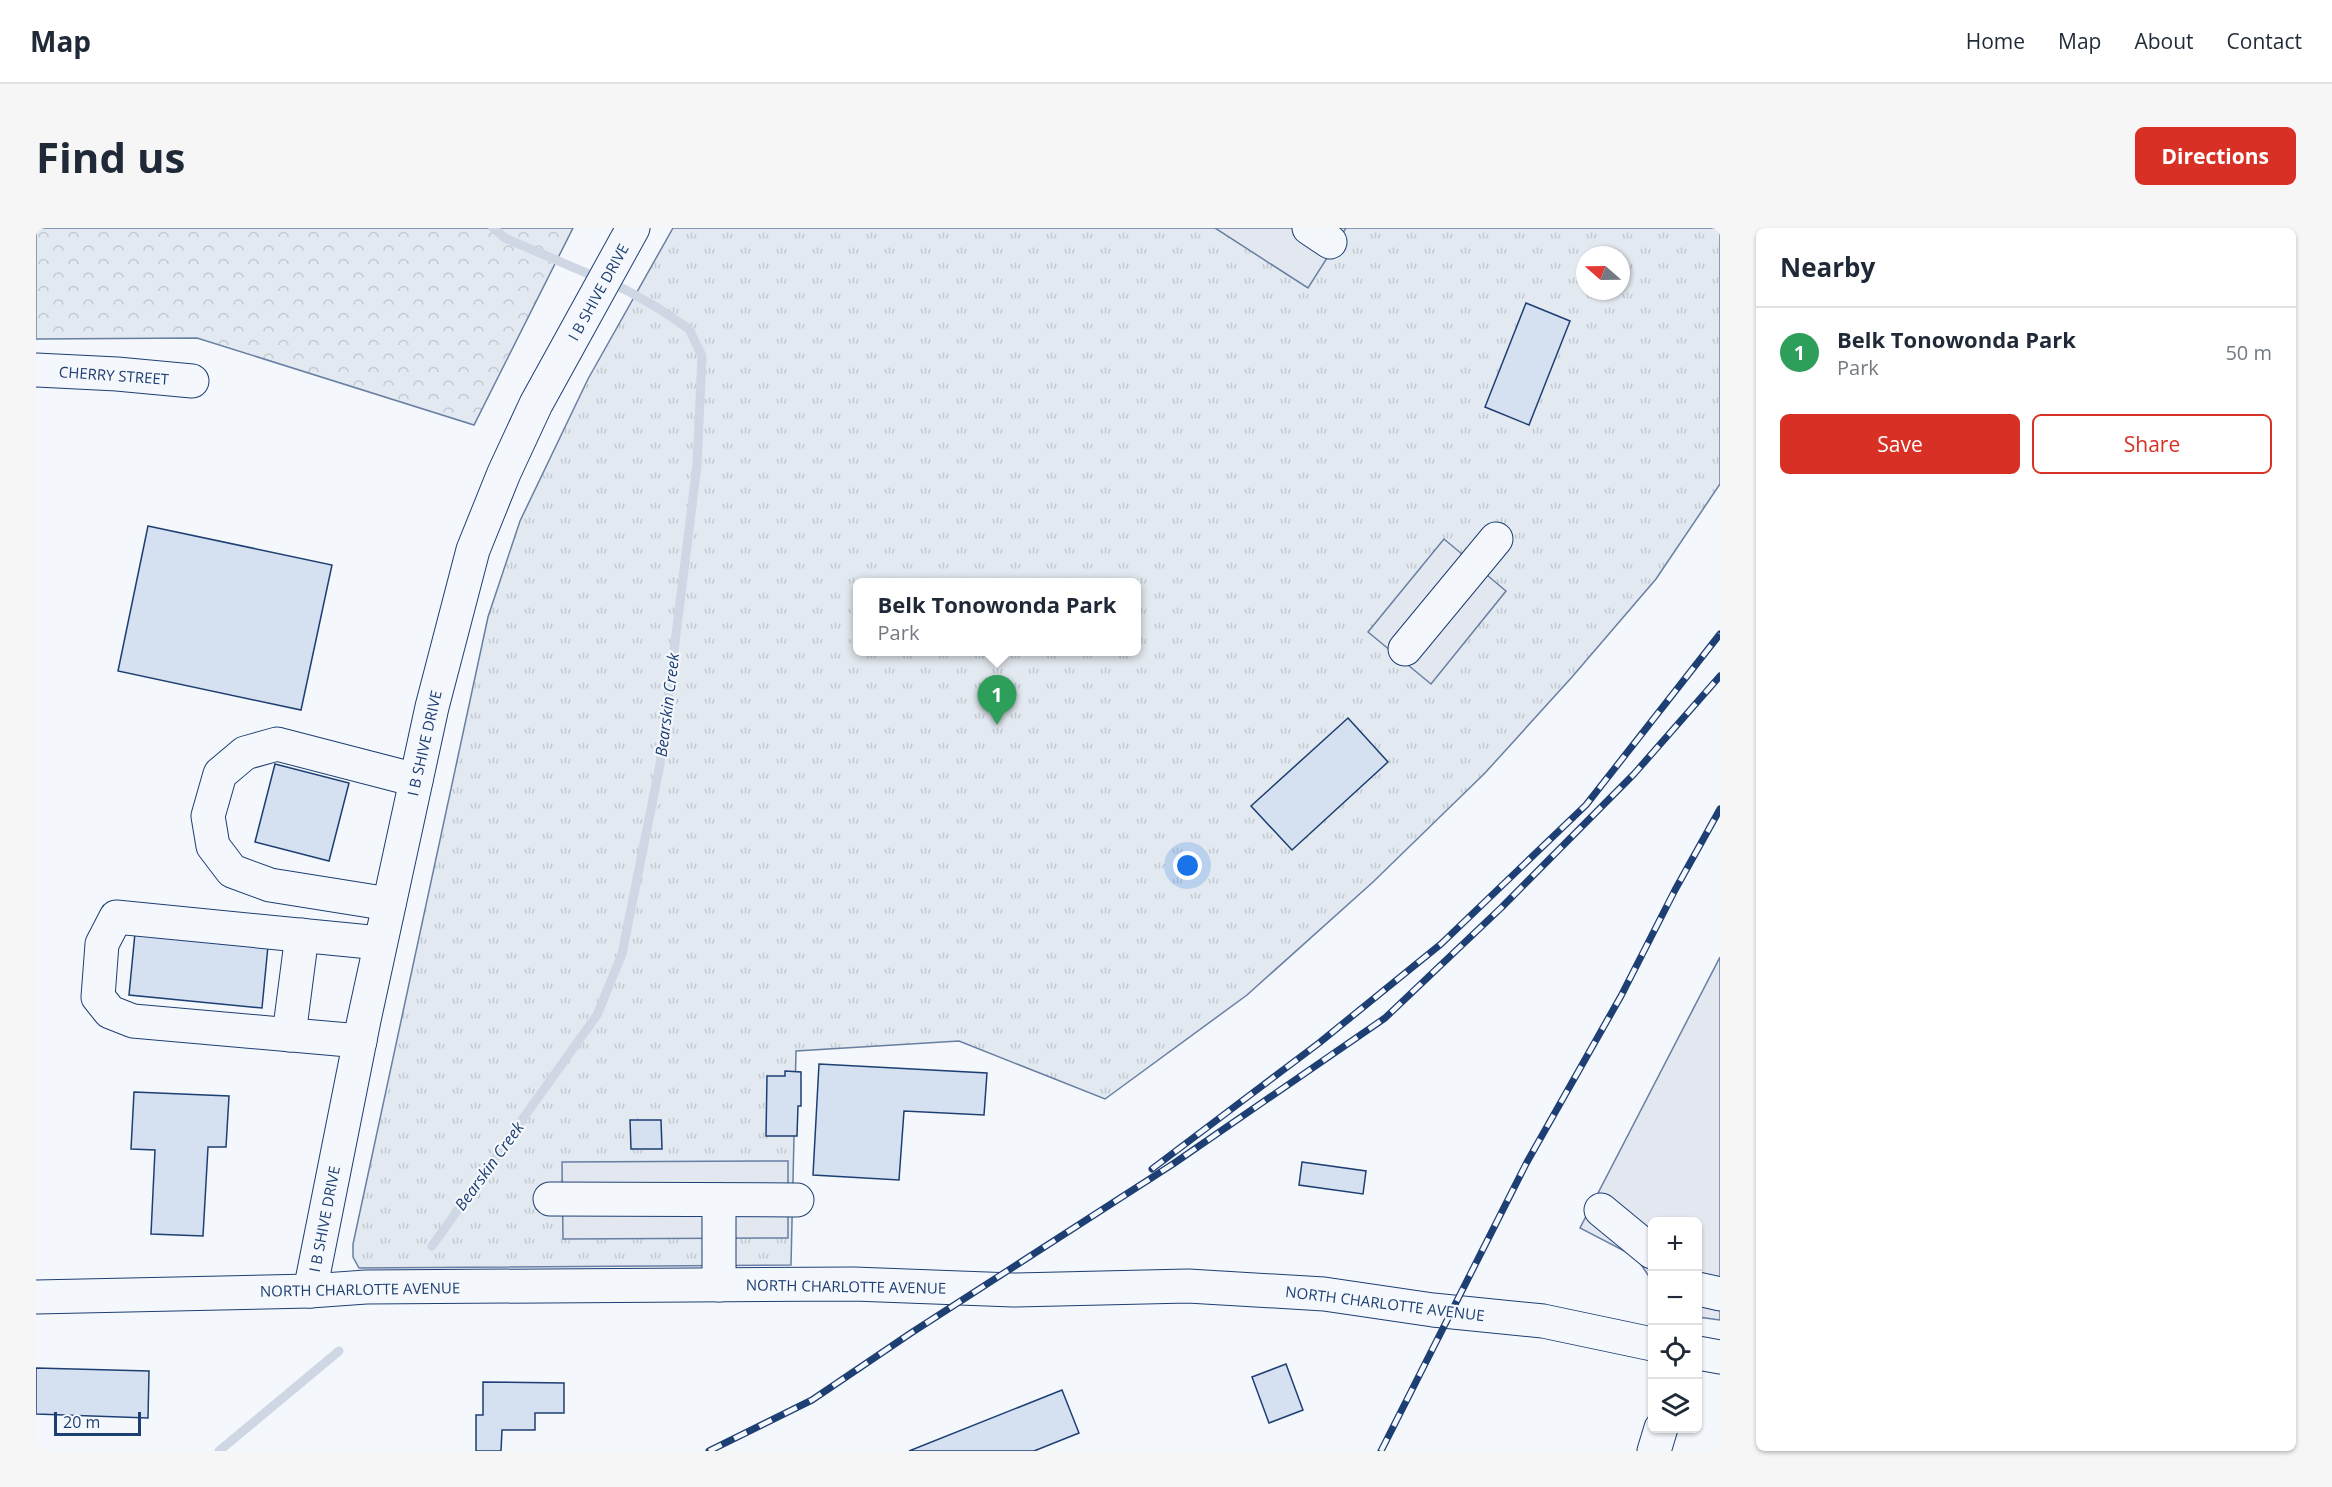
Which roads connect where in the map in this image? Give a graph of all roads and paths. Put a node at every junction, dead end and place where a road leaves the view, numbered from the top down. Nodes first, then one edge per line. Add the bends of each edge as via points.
1 (633, 228) edge
2 (36, 370) edge
3 (192, 381) dead end
4 (1496, 539) dead end
5 (1405, 649) dead end
6 (416, 780) junction
7 (389, 904) junction
8 (302, 935) junction
9 (380, 943) junction
10 (289, 1035) junction
11 (360, 1041) junction
12 (550, 1199) dead end
13 (719, 1200) junction
14 (797, 1200) dead end
15 (1601, 1210) dead end
16 (1648, 1248) edge
17 (719, 1285) junction
18 (1702, 1290) edge
19 (310, 1291) junction
20 (1720, 1294) edge
21 (36, 1297) edge
22 (1648, 1343) edge
23 (1702, 1354) edge
24 (1720, 1357) edge
25 (1659, 1433) edge
26 (1654, 1451) edge

1 - 6 main road, I B SHIVE DRIVE via 536,404 473,550
2 - 3 main road, CHERRY STREET
4 - 5 main road
6 - 7 main road, I B SHIVE DRIVE
6 - 7 main road via 277,744 245,753 220,774 208,816 213,846 232,871 270,885
7 - 9 main road, I B SHIVE DRIVE
8 - 9 main road
8 - 10 main road
8 - 10 main road via 116,917 102,944 98,997 110,1012 133,1021
9 - 11 main road, I B SHIVE DRIVE
10 - 11 main road
11 - 19 main road, I B SHIVE DRIVE
12 - 13 main road
13 - 14 main road
13 - 17 main road
15 - 16 main road
17 - 19 main road, NORTH CHARLOTTE AVENUE via 366,1287
17 - 22 main road, NORTH CHARLOTTE AVENUE via 854,1284 1013,1290 1188,1286 1312,1293 1543,1322
18 - 20 main road
19 - 21 main road, NORTH CHARLOTTE AVENUE
23 - 24 main road
25 - 26 main road

